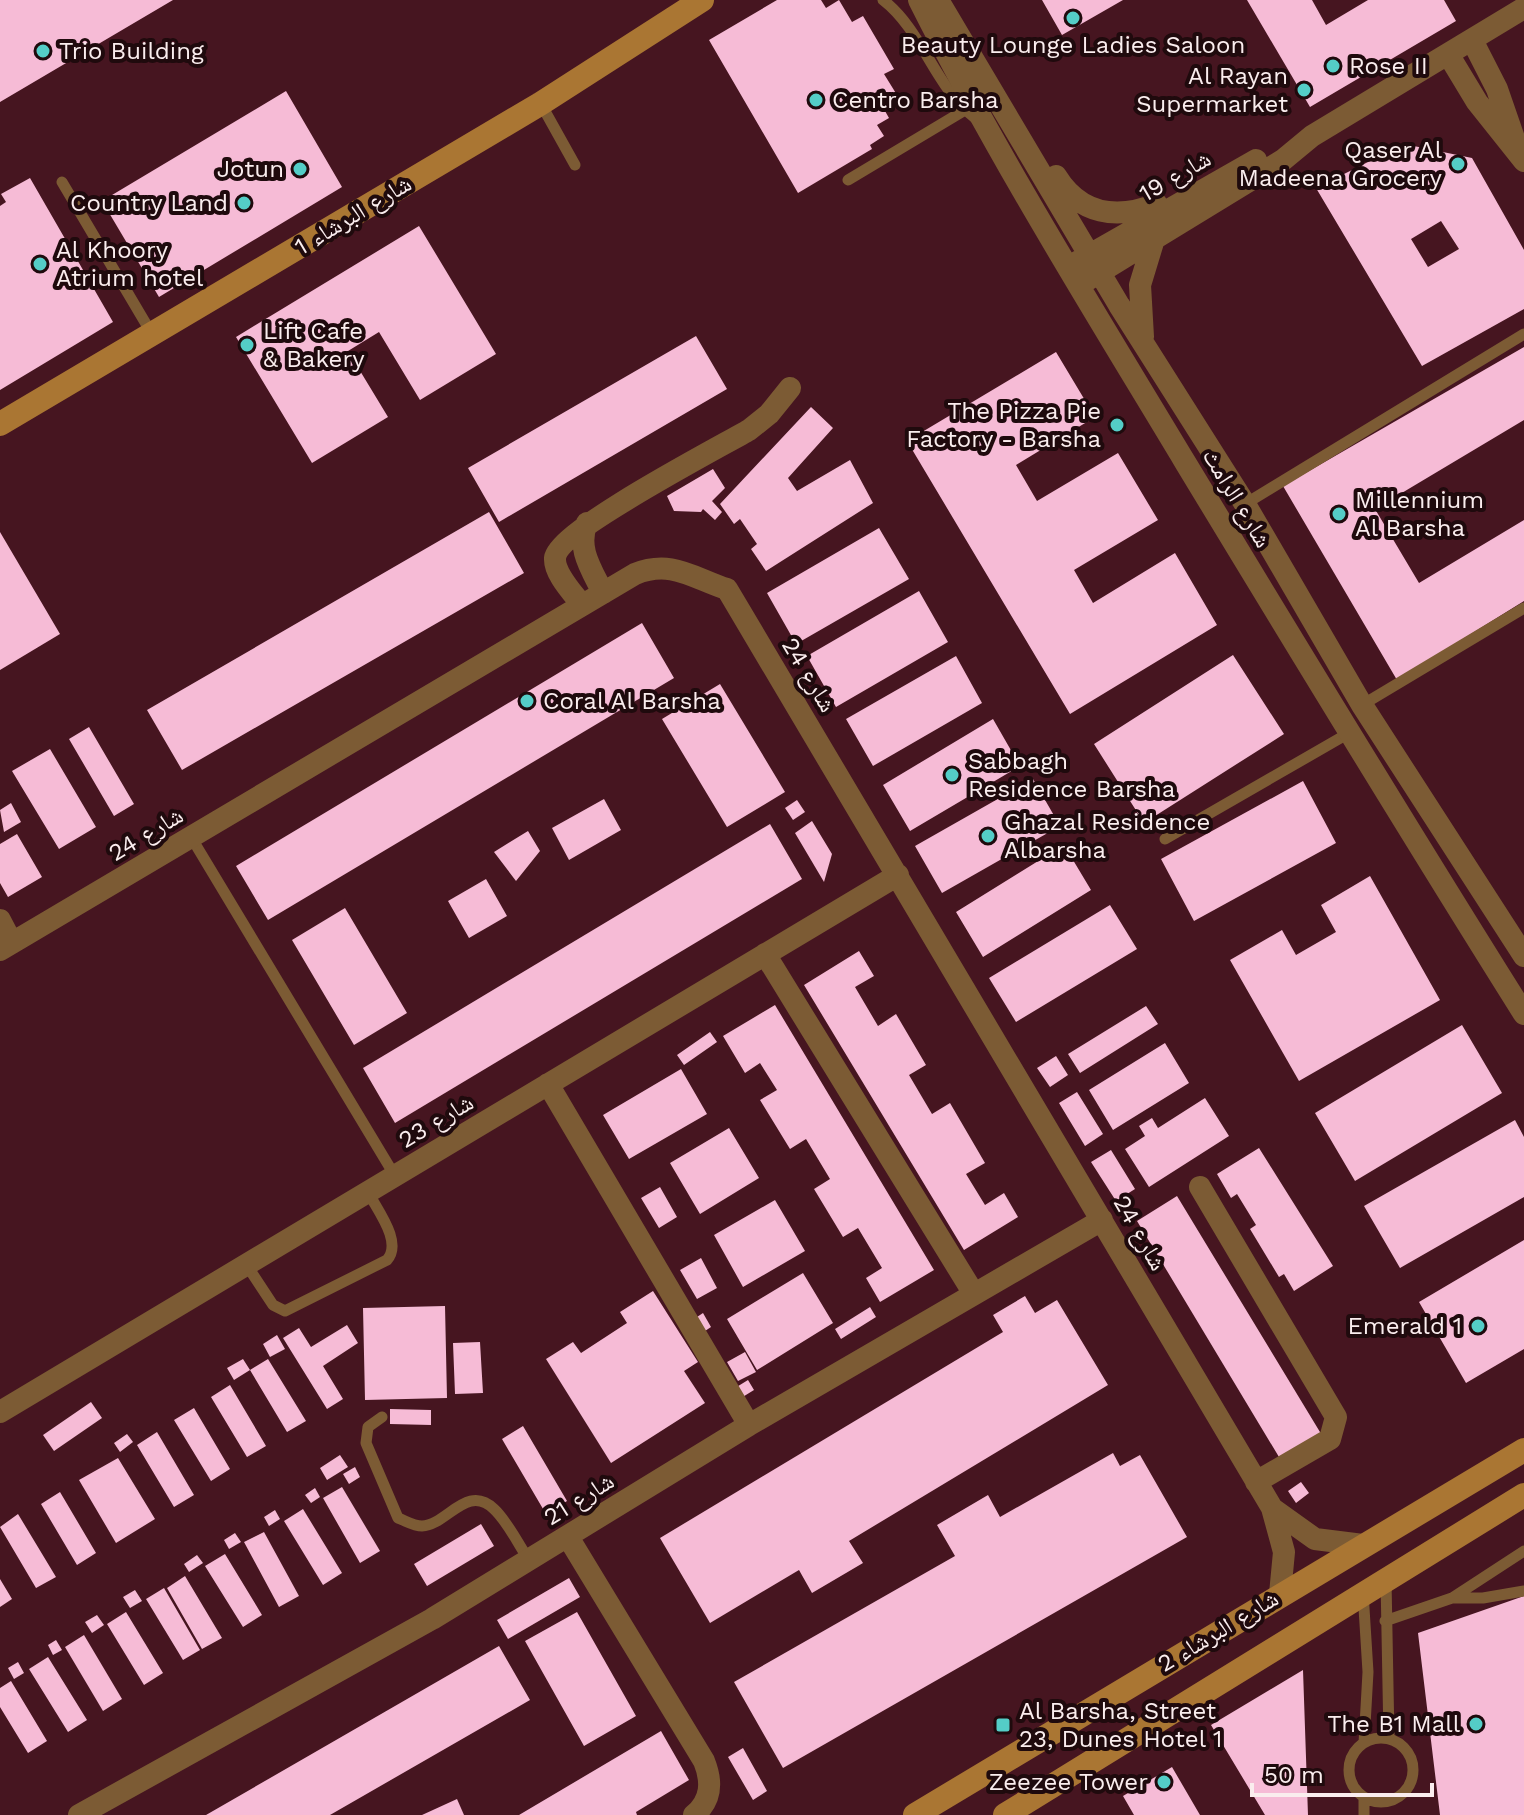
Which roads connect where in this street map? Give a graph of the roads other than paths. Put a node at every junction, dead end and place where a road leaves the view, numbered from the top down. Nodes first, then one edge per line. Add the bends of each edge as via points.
1 (702, 0) edge
2 (883, 0) edge
3 (919, 0) edge
4 (938, 0) edge
5 (1524, 8) edge
6 (1472, 40) junction
7 (1448, 54) junction
8 (540, 104) junction
9 (969, 113) junction
10 (1009, 120) junction
11 (1312, 136) junction
12 (1522, 156) edge
13 (575, 165) dead end
14 (846, 177) dead end
15 (62, 182) dead end
16 (1214, 183) junction
17 (1154, 239) junction
18 (1094, 264) junction
19 (1073, 277) junction
20 (1524, 334) edge
21 (152, 335) junction
22 (1145, 346) junction
23 (790, 388) dead end
24 (6, 415) edge
25 (1245, 504) junction
26 (587, 523) junction
27 (603, 593) junction
28 (582, 605) junction
29 (1524, 608) edge
30 (1362, 705) junction
31 (1349, 733) junction
32 (191, 837) junction
33 (1165, 839) dead end
34 (898, 875) junction
35 (0, 920) edge
36 (6, 947) edge
37 (765, 954) junction
38 (1524, 956) edge
39 (1524, 1014) edge
40 (548, 1084) junction
41 (395, 1176) junction
42 (1200, 1187) dead end
43 (368, 1192) junction
44 (1102, 1220) junction
45 (246, 1264) junction
46 (974, 1294) junction
47 (0, 1412) edge
48 (382, 1417) dead end
49 (749, 1425) junction
50 (1524, 1450) edge
51 (1256, 1482) junction
52 (1524, 1495) edge
53 (1272, 1508) junction
54 (568, 1537) junction
55 (1363, 1545) junction
56 (1524, 1551) edge
57 (529, 1560) junction
58 (1386, 1577) junction
59 (1524, 1591) edge
60 (1363, 1592) junction
61 (1280, 1594) junction
62 (1452, 1598) junction
63 (1385, 1621) junction
64 (1389, 1739) junction
65 (1364, 1743) junction
66 (1364, 1798) junction
67 (1391, 1801) junction
68 (79, 1815) edge
69 (694, 1815) edge
70 (916, 1815) edge
71 (1005, 1815) edge
72 (1364, 1815) edge
73 (1387, 1815) edge

1 - 8 street, شارع البرشاء 1
2 - 9 lane via 906,23 939,78
3 - 9 street, شارع الرامث
4 - 10 street, شارع الرامث
5 - 6 street, شارع 19
6 - 7 street, شارع 19
6 - 12 street
7 - 11 street, شارع 19
7 - 12 street via 1477,102
8 - 13 lane
8 - 21 street, شارع البرشاء 1
9 - 14 lane
9 - 19 street, شارع الرامث
10 - 16 street via 1036,145 1073,198 1097,211 1141,211 1188,188
10 - 18 street, شارع الرامث
11 - 16 street, شارع 19 via 1277,148
11 - 17 street, شارع 19 via 1283,160
15 - 21 lane
16 - 18 street, شارع 19
17 - 18 street, شارع 19
17 - 22 street via 1140,285
18 - 19 street, شارع 19
18 - 22 street, شارع الرامث
19 - 31 street, شارع الرامث
20 - 25 lane
21 - 24 street, شارع البرشاء 1
22 - 25 street, شارع الرامث
23 - 26 street via 749,430
25 - 30 street, شارع الرامث
26 - 27 street via 583,551
26 - 28 street via 555,555 556,568
27 - 28 street, شارع 24
27 - 34 street, شارع 24 via 652,567 688,571 727,589
28 - 32 street, شارع 24
29 - 30 lane
30 - 38 street, شارع الرامث
31 - 33 lane
31 - 39 street, شارع الرامث
32 - 36 street, شارع 24
32 - 41 lane
34 - 37 street, شارع 23
34 - 44 street, شارع 24
35 - 36 street
37 - 40 street, شارع 23
37 - 46 street
40 - 41 street, شارع 23
40 - 49 street
41 - 43 street, شارع 23
42 - 51 street via 1336,1417 1330,1439
43 - 45 street, شارع 23
43 - 45 lane via 393,1240 387,1260 285,1311 273,1305
44 - 46 street, شارع 21
44 - 51 street, شارع 24
45 - 47 street, شارع 23
46 - 49 street, شارع 21
48 - 57 lane via 368,1427 366,1443 398,1518 423,1526 464,1502 480,1501 494,1509
49 - 54 street, شارع 21
50 - 55 street, شارع البرشاء 2
51 - 53 street, شارع 24
52 - 58 street, شارع البرشاء 2
53 - 55 street, شارع 24 via 1315,1539
53 - 61 street, شارع 24 via 1284,1552
54 - 57 street, شارع 21
54 - 69 street via 704,1761 710,1788
55 - 61 street, شارع البرشاء 2
56 - 62 lane
57 - 68 street, شارع 21
58 - 60 street, شارع البرشاء 2
58 - 63 lane
59 - 62 lane
60 - 65 lane via 1368,1672
60 - 71 street, شارع البرشاء 2
61 - 70 street, شارع البرشاء 2
62 - 63 lane
63 - 64 lane
64 - 65 lane
64 - 67 lane via 1405,1748 1413,1764 1406,1790
65 - 66 lane via 1351,1757 1349,1775
66 - 67 lane
66 - 72 lane
67 - 73 lane

